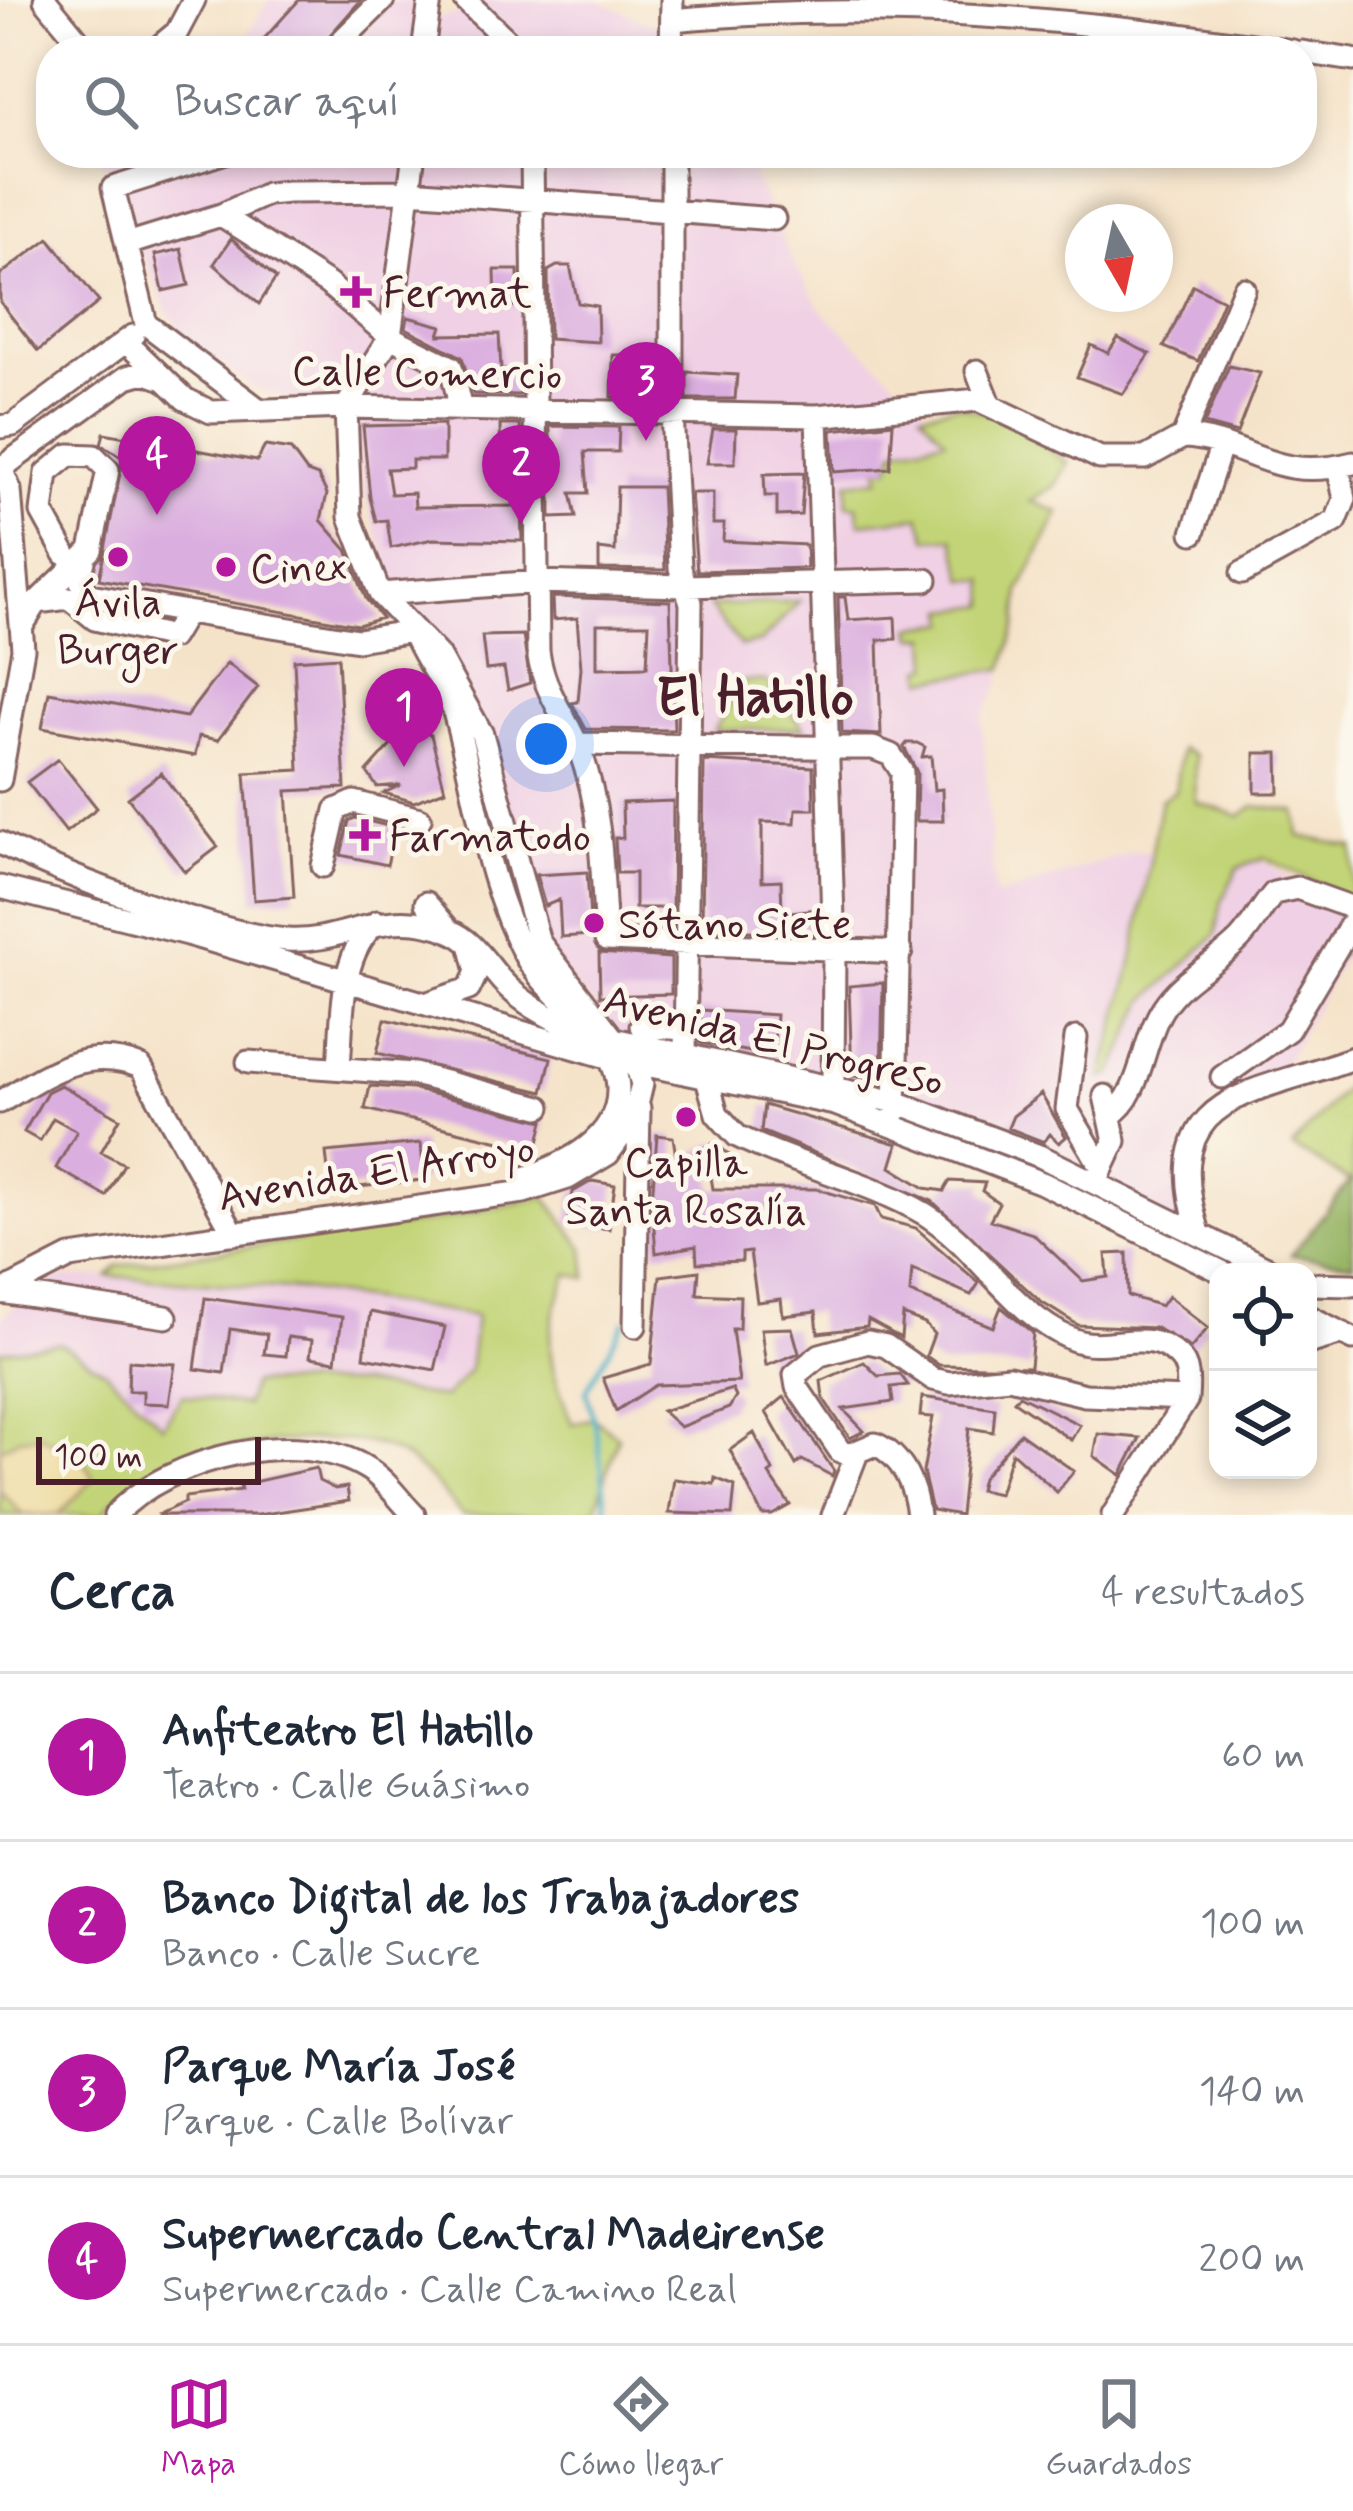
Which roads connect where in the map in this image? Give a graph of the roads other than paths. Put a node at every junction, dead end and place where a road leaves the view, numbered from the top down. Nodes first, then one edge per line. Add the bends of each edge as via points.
1 (46, 0) edge
2 (194, 0) edge
3 (383, 0) edge
4 (428, 0) edge
5 (465, 0) edge
6 (672, 10) edge
7 (1094, 11) edge
8 (75, 36) edge
9 (172, 36) edge
10 (346, 36) edge
11 (424, 36) edge
12 (502, 36) edge
13 (1218, 36) edge
14 (1317, 55) edge
15 (1353, 61) edge
16 (176, 168) edge
17 (412, 168) edge
18 (532, 168) edge
19 (672, 168) edge
20 (410, 190) junction
21 (533, 200) junction
22 (673, 208) junction
23 (221, 215) junction
24 (774, 219) dead end
25 (127, 244) junction
26 (1244, 289) dead end
27 (146, 324) junction
28 (390, 337) junction
29 (126, 342) junction
30 (977, 371) dead end
31 (162, 379) junction
32 (990, 404) junction
33 (346, 407) junction
34 (257, 408) junction
35 (461, 410) junction
36 (538, 411) junction
37 (672, 413) junction
38 (817, 416) junction
39 (0, 428) edge
40 (1183, 437) junction
41 (1221, 447) junction
42 (1346, 465) edge
43 (3, 473) edge
44 (43, 488) junction
45 (1193, 533) dead end
46 (77, 543) junction
47 (1242, 573) dead end
48 (926, 580) dead end
49 (537, 582) junction
50 (821, 582) junction
51 (684, 586) junction
52 (380, 594) junction
53 (37, 602) junction
54 (97, 608) junction
55 (22, 626) junction
56 (413, 631) junction
57 (686, 744) junction
58 (576, 745) junction
59 (826, 747) junction
60 (0, 780) edge
61 (420, 819) dead end
62 (0, 826) edge
63 (9, 848) edge
64 (50, 866) junction
65 (323, 866) dead end
66 (0, 886) edge
67 (42, 899) junction
68 (426, 903) dead end
69 (1353, 908) edge
70 (1353, 921) edge
71 (377, 922) junction
72 (460, 937) junction
73 (684, 944) junction
74 (834, 951) junction
75 (901, 952) junction
76 (348, 982) junction
77 (424, 1004) junction
78 (641, 1026) dead end
79 (685, 1029) junction
80 (1076, 1038) dead end
81 (604, 1044) junction
82 (685, 1056) junction
83 (1353, 1058) edge
84 (248, 1062) dead end
85 (631, 1063) junction
86 (339, 1067) junction
87 (1222, 1077) dead end
88 (707, 1079) junction
89 (833, 1084) junction
90 (0, 1102) edge
91 (540, 1107) dead end
92 (639, 1107) junction
93 (895, 1113) junction
94 (1099, 1176) junction
95 (231, 1228) junction
96 (1199, 1233) junction
97 (1257, 1263) edge
98 (1209, 1266) edge
99 (1317, 1284) edge
100 (1353, 1285) edge
101 (7, 1288) edge
102 (166, 1318) dead end
103 (1317, 1321) edge
104 (635, 1326) dead end
105 (1347, 1336) edge
106 (1317, 1341) edge
107 (1187, 1399) junction
108 (857, 1453) junction
109 (115, 1515) edge
110 (414, 1515) edge
111 (832, 1515) edge
112 (918, 1515) edge
113 (1113, 1515) edge

1 - 8 street
2 - 9 street
3 - 10 street
4 - 11 street
5 - 12 street
6 - 7 street
7 - 13 street
14 - 15 street
16 - 25 street via 113,188
17 - 20 street
18 - 21 street
19 - 22 street
20 - 21 street
20 - 23 street via 267,194
20 - 28 street
21 - 22 street
21 - 36 street
22 - 24 street
22 - 37 street
23 - 25 street
23 - 28 street via 328,284
25 - 27 street
26 - 40 street
27 - 29 street
27 - 34 street
28 - 33 street
28 - 35 street via 454,370
29 - 31 street, Calle Comercio
29 - 39 street via 86,362
30 - 32 street
31 - 34 street, Calle Comercio via 200,410
31 - 43 street via 128,377
32 - 38 street, Calle Comercio
32 - 40 street via 1100,458 1145,458
33 - 34 street, Calle Comercio
33 - 35 street, Calle Comercio
33 - 52 street via 350,517
35 - 36 street, Calle Comercio
36 - 37 street, Calle Comercio
36 - 49 street
37 - 38 street, Calle Comercio
37 - 51 street
38 - 50 street
40 - 41 street
41 - 42 street via 1264,464 1321,472
41 - 45 street
42 - 47 street via 1336,521
43 - 44 street
43 - 55 street
44 - 46 street via 47,526
44 - 46 street via 60,459 80,454 108,470
46 - 53 street
46 - 54 street via 82,590
48 - 50 street
49 - 51 street
49 - 52 street
49 - 58 street via 540,668
50 - 51 street
50 - 59 street
51 - 57 street via 691,603
52 - 56 street
53 - 54 street via 69,598
53 - 55 street
54 - 56 street via 172,637 187,612 358,640
55 - 60 street via 22,671
56 - 81 street via 453,706 495,880 522,950
57 - 58 street
57 - 59 street
57 - 73 street
58 - 73 street via 599,831 606,940
59 - 74 street
59 - 75 street via 873,748 891,755 902,772
61 - 65 street via 355,802 336,810
62 - 63 street
63 - 64 street
64 - 67 street via 56,887
64 - 71 street via 284,940
66 - 67 street, Avenida El Progreso
67 - 76 street, Avenida El Progreso
68 - 72 street, Avenida El Progreso
69 - 94 street via 1297,888 1274,893 1244,936 1180,986 1142,1046 1129,1099 1107,1106 1114,1141
70 - 87 street via 1288,1030
71 - 72 street
71 - 76 street via 358,941
72 - 77 street via 477,972 469,989
72 - 81 street, Avenida El Progreso via 522,1000
73 - 74 street
73 - 79 street
74 - 75 street
74 - 89 street
75 - 93 street
76 - 77 street, Avenida El Progreso
76 - 86 street
77 - 81 street, Avenida El Progreso
78 - 79 street
79 - 82 street
80 - 94 street via 1067,1109
81 - 82 street, Avenida El Progreso
81 - 85 street, Avenida El Progreso
81 - 95 street, Avenida El Arroyo via 618,1092 609,1122 586,1149 546,1171 487,1188
82 - 89 street, Avenida El Progreso
83 - 96 street via 1270,1080 1203,1126 1186,1164
84 - 86 street
85 - 88 street, Avenida El Progreso
85 - 92 street via 642,1084
86 - 91 street via 414,1074
88 - 93 street, Avenida El Progreso
88 - 107 street via 717,1114 737,1136 924,1214 1067,1337 1149,1340 1177,1353
89 - 93 street, Avenida El Progreso
90 - 95 street via 64,1064 99,1057 141,1067
92 - 95 street, Avenida El Arroyo via 617,1144 568,1178 496,1200
92 - 104 street
93 - 94 street, Avenida El Progreso
93 - 98 street, Avenida El Progreso
94 - 96 street, Avenida El Progreso
95 - 101 street, Avenida El Arroyo via 65,1246
96 - 97 street, Avenida El Progreso
99 - 100 street
101 - 102 street
103 - 105 street
105 - 106 street
107 - 108 street via 1084,1394 1009,1377 949,1383 886,1346 856,1342 795,1375 840,1451
107 - 113 street
108 - 111 street
108 - 112 street via 875,1444 895,1457
109 - 110 street via 169,1477 303,1450 368,1469

